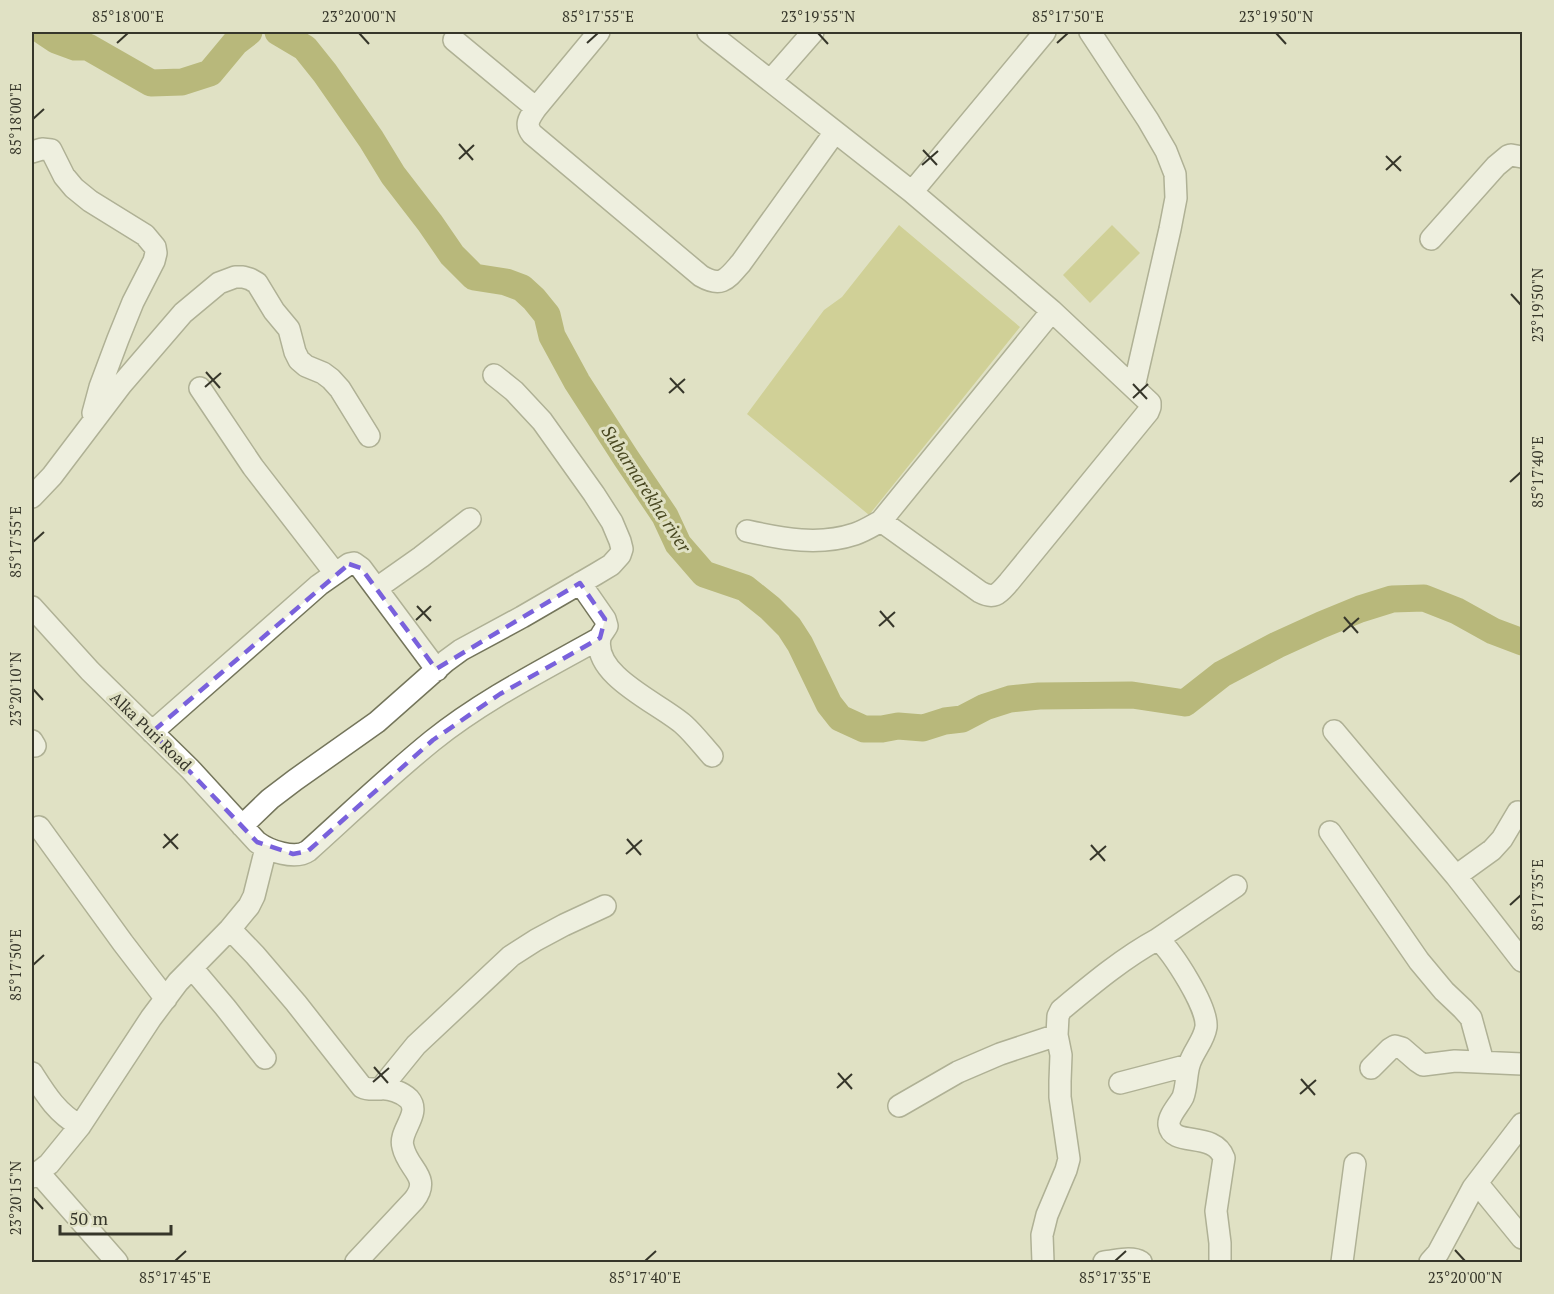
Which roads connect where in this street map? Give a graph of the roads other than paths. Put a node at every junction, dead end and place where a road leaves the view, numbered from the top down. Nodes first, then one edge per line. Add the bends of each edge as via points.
1 (599, 32) edge
2 (708, 32) edge
3 (813, 32) edge
4 (1045, 32) edge
5 (1090, 32) edge
6 (454, 40) dead end
7 (771, 80) junction
8 (536, 108) junction
9 (835, 132) junction
10 (32, 152) edge
11 (1522, 157) edge
12 (912, 192) junction
13 (1431, 239) dead end
14 (1052, 311) junction
15 (494, 375) dead end
16 (200, 387) dead end
17 (1134, 387) junction
18 (88, 429) junction
19 (369, 436) dead end
20 (32, 497) edge
21 (470, 519) dead end
22 (881, 521) junction
23 (747, 531) dead end
24 (335, 573) junction
25 (580, 583) junction
26 (377, 588) junction
27 (32, 607) edge
28 (600, 638) junction
29 (436, 670) junction
30 (1334, 731) dead end
31 (152, 732) junction
32 (712, 756) dead end
33 (1518, 812) dead end
34 (242, 826) junction
35 (39, 827) dead end
36 (1330, 832) dead end
37 (270, 850) junction
38 (1456, 876) junction
39 (1236, 886) dead end
40 (605, 906) dead end
41 (230, 929) junction
42 (1158, 939) junction
43 (1522, 961) edge
44 (192, 968) junction
45 (166, 999) junction
46 (1057, 1035) junction
47 (265, 1058) dead end
48 (1483, 1062) junction
49 (1522, 1064) edge
50 (1189, 1065) junction
51 (1371, 1068) dead end
52 (32, 1073) edge
53 (1120, 1083) dead end
54 (381, 1088) junction
55 (899, 1106) dead end
56 (1522, 1124) edge
57 (81, 1126) junction
58 (1355, 1164) dead end
59 (35, 1174) edge
60 (1477, 1183) junction
61 (1522, 1238) edge
62 (117, 1263) edge
63 (356, 1263) edge
64 (1042, 1263) edge
65 (1104, 1263) edge
66 (1142, 1263) edge
67 (1220, 1263) edge
68 (1342, 1263) edge
69 (1430, 1263) edge

1 - 8 street
2 - 7 street
3 - 7 street
4 - 12 street
5 - 17 street via 1148,120 1175,174 1176,198
6 - 8 street
7 - 9 street
8 - 9 street via 527,125 532,134 701,276 716,283 728,278 741,262
9 - 12 street
10 - 18 street via 51,150 74,188 145,235 156,253 118,339
11 - 13 street via 1511,155 1496,166
12 - 14 street
14 - 17 street
14 - 22 street
15 - 25 street via 542,421 594,494 620,541 622,549 616,560
16 - 24 street via 253,467
17 - 22 street via 1150,403 1148,412 994,596 980,592
18 - 19 street via 183,313 219,284 243,277 257,283 289,328 299,360 331,378
18 - 20 street
21 - 26 street
22 - 23 street via 857,533 818,541
24 - 26 street via 354,563
24 - 31 street
25 - 28 street via 605,619 607,626
25 - 29 street via 461,650
26 - 29 street
27 - 31 street, Alka Puri Road
28 - 32 street via 601,657 614,674 684,724
28 - 37 street via 500,694 433,740 305,853
29 - 34 street via 377,722 270,799
30 - 38 street
31 - 34 street, Alka Puri Road
33 - 38 street via 1492,850
34 - 37 street, Alka Puri Road
35 - 45 street
36 - 48 street via 1419,961 1471,1018
37 - 41 street via 249,906
38 - 43 street
39 - 42 street
40 - 54 street via 511,956 416,1045
41 - 44 street
41 - 54 street via 296,1003 362,1087
42 - 46 street via 1061,1010
42 - 50 street via 1171,953 1206,1017 1202,1040
44 - 45 street
44 - 47 street
45 - 57 street
46 - 55 street via 969,1067
46 - 64 street via 1062,1055 1060,1097 1069,1159 1047,1215
48 - 49 street
48 - 51 street via 1424,1065 1395,1046
50 - 53 street
50 - 67 street via 1185,1089 1169,1126 1176,1136 1213,1144 1222,1152 1216,1211
52 - 57 street via 57,1108
54 - 63 street via 404,1095 411,1102 413,1112 403,1148 422,1184 414,1200
56 - 60 street
57 - 59 street
58 - 68 street
59 - 62 street
60 - 61 street
60 - 69 street
65 - 66 street via 1133,1258

